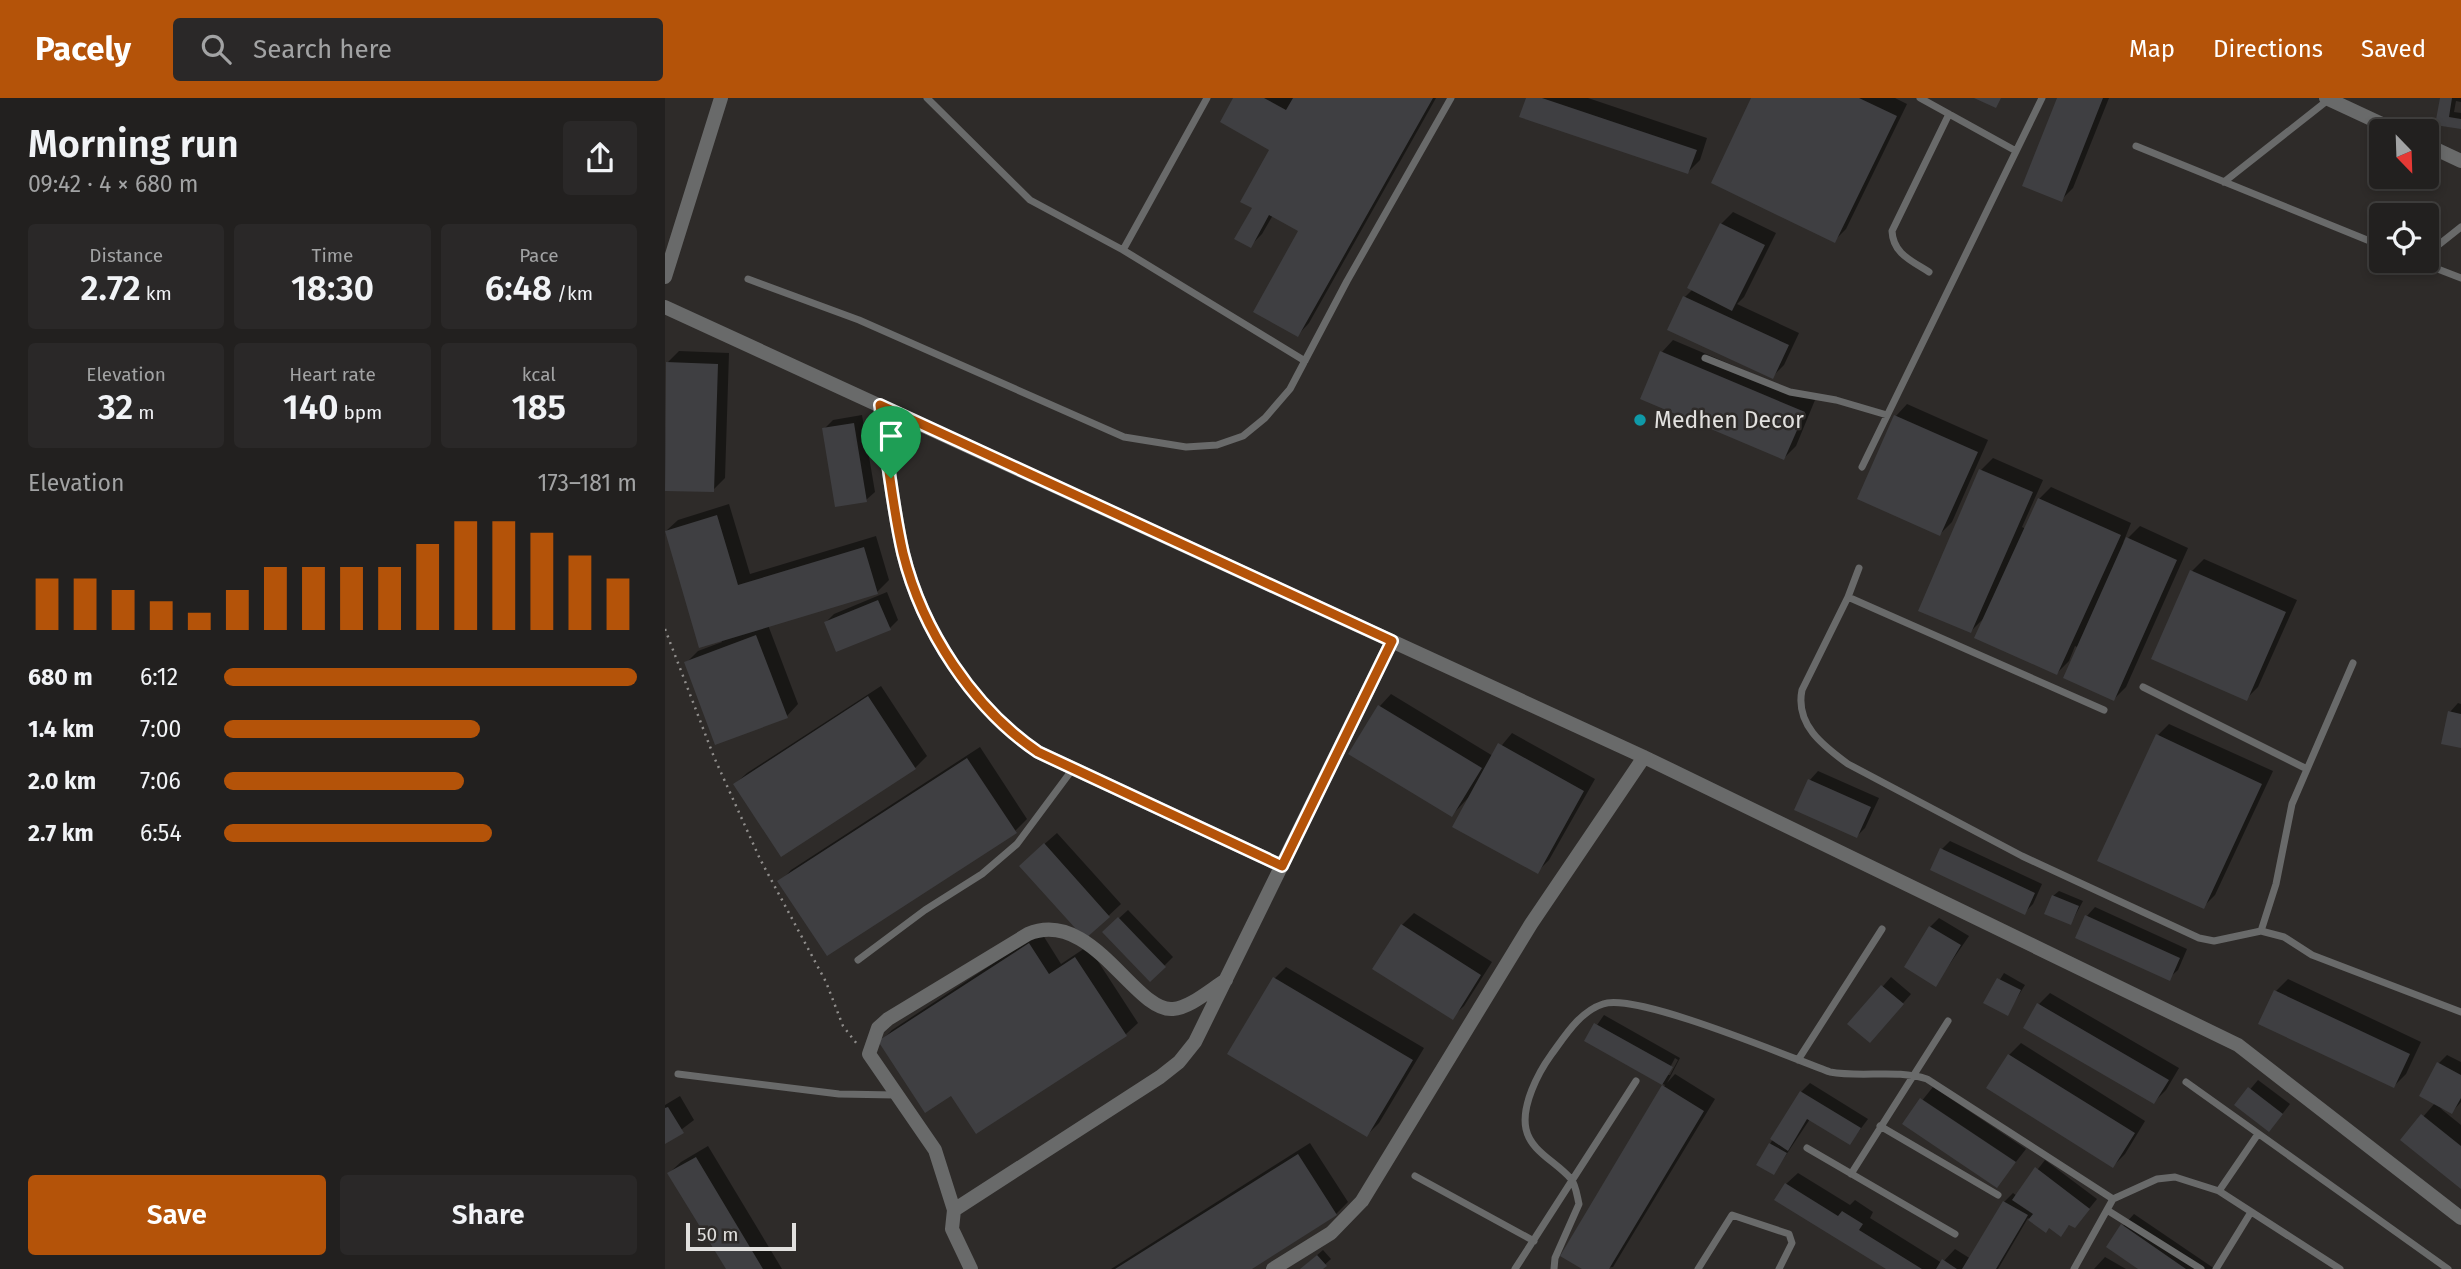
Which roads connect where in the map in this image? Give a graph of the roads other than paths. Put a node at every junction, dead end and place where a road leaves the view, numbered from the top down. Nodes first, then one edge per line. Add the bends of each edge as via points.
1 (721, 98) edge
2 (927, 98) edge
3 (1207, 98) edge
4 (1451, 98) edge
5 (1920, 98) edge
6 (2042, 98) edge
7 (2327, 99) edge
8 (1949, 114) junction
9 (2371, 119) edge
10 (2136, 146) dead end
11 (2016, 151) junction
12 (2439, 151) edge
13 (2461, 161) edge
14 (2224, 182) junction
15 (2461, 227) edge
16 (2369, 241) edge
17 (2439, 244) edge
18 (1123, 250) junction
19 (2439, 269) edge
20 (1929, 272) dead end
21 (665, 277) edge
22 (2461, 278) edge
23 (748, 279) dead end
24 (665, 307) edge
25 (1705, 358) dead end
26 (1305, 361) junction
27 (880, 405) junction
28 (1887, 415) junction
29 (1862, 467) dead end
30 (1859, 568) dead end
31 (1848, 597) junction
32 (1392, 641) junction
33 (2353, 663) dead end
34 (2143, 687) dead end
35 (2104, 710) dead end
36 (1644, 757) junction
37 (2305, 768) junction
38 (1072, 770) junction
39 (1282, 866) junction
40 (1882, 929) dead end
41 (2261, 930) junction
42 (858, 960) dead end
43 (1227, 979) junction
44 (2461, 1012) edge
45 (1948, 1021) dead end
46 (1798, 1060) junction
47 (678, 1074) dead end
48 (1912, 1074) junction
49 (1636, 1082) dead end
50 (2186, 1082) dead end
51 (896, 1095) junction
52 (1880, 1126) junction
53 (2259, 1134) junction
54 (1807, 1148) dead end
55 (1851, 1174) junction
56 (1415, 1176) dead end
57 (1573, 1181) junction
58 (2219, 1191) junction
59 (1998, 1195) dead end
60 (2113, 1199) junction
61 (954, 1210) junction
62 (2107, 1210) junction
63 (2251, 1212) junction
64 (2461, 1218) edge
65 (1955, 1234) dead end
66 (1534, 1241) junction
67 (2326, 1265) edge
68 (971, 1269) edge
69 (1273, 1269) edge
70 (1515, 1269) edge
71 (1554, 1269) edge
72 (1698, 1269) edge
73 (1779, 1269) edge
74 (2074, 1269) edge
75 (2201, 1269) edge
76 (2216, 1269) edge
77 (2340, 1269) edge
78 (2448, 1269) edge

1 - 21 street
2 - 18 lane via 1030,200
3 - 18 lane
4 - 26 lane
5 - 8 lane
6 - 11 lane
7 - 9 street
7 - 14 lane
8 - 11 lane
8 - 20 lane via 1892,231 1898,251
10 - 14 lane
11 - 28 lane
12 - 13 street
14 - 16 lane
15 - 17 lane
18 - 26 lane
19 - 22 lane
23 - 26 lane via 859,320 1123,438 1152,444 1217,446 1243,436 1290,389
24 - 27 street
25 - 28 lane via 1790,392
27 - 32 street
27 - 38 street via 903,551 928,619 983,707 1013,735
28 - 29 lane
30 - 31 lane
31 - 35 lane
31 - 41 lane via 1799,704 1801,715 1827,749 2022,856 2199,938 2214,941
32 - 36 street
32 - 39 street
33 - 37 lane
34 - 37 lane
36 - 64 street via 2238,1045
36 - 69 street via 1531,924 1362,1201 1331,1233
37 - 41 lane
38 - 39 street
38 - 42 lane via 1017,844 982,874
39 - 43 street
40 - 46 lane
41 - 44 lane via 2284,937 2312,955
43 - 51 street via 1175,1009 1162,1008 1065,930 1040,929 878,1028 869,1054
43 - 61 street via 1195,1042 1178,1062
45 - 48 lane
46 - 48 lane via 1845,1075
46 - 57 lane via 1640,1005 1605,1003 1590,1010 1546,1062 1524,1117 1532,1143
47 - 51 lane via 839,1094
48 - 52 lane
48 - 60 lane via 1927,1079
49 - 57 lane
50 - 53 lane
51 - 61 street via 935,1150
52 - 55 lane
52 - 59 lane
53 - 58 lane
53 - 78 lane
54 - 55 lane
55 - 65 lane
56 - 66 lane
57 - 66 lane
57 - 71 lane via 1579,1204
58 - 60 lane via 2175,1177 2157,1179
58 - 63 lane
60 - 62 lane
61 - 68 street via 952,1229
62 - 74 lane
62 - 75 lane
63 - 67 lane
63 - 76 lane
66 - 70 lane
67 - 77 lane
72 - 73 lane via 1733,1215 1789,1234 1791,1243

